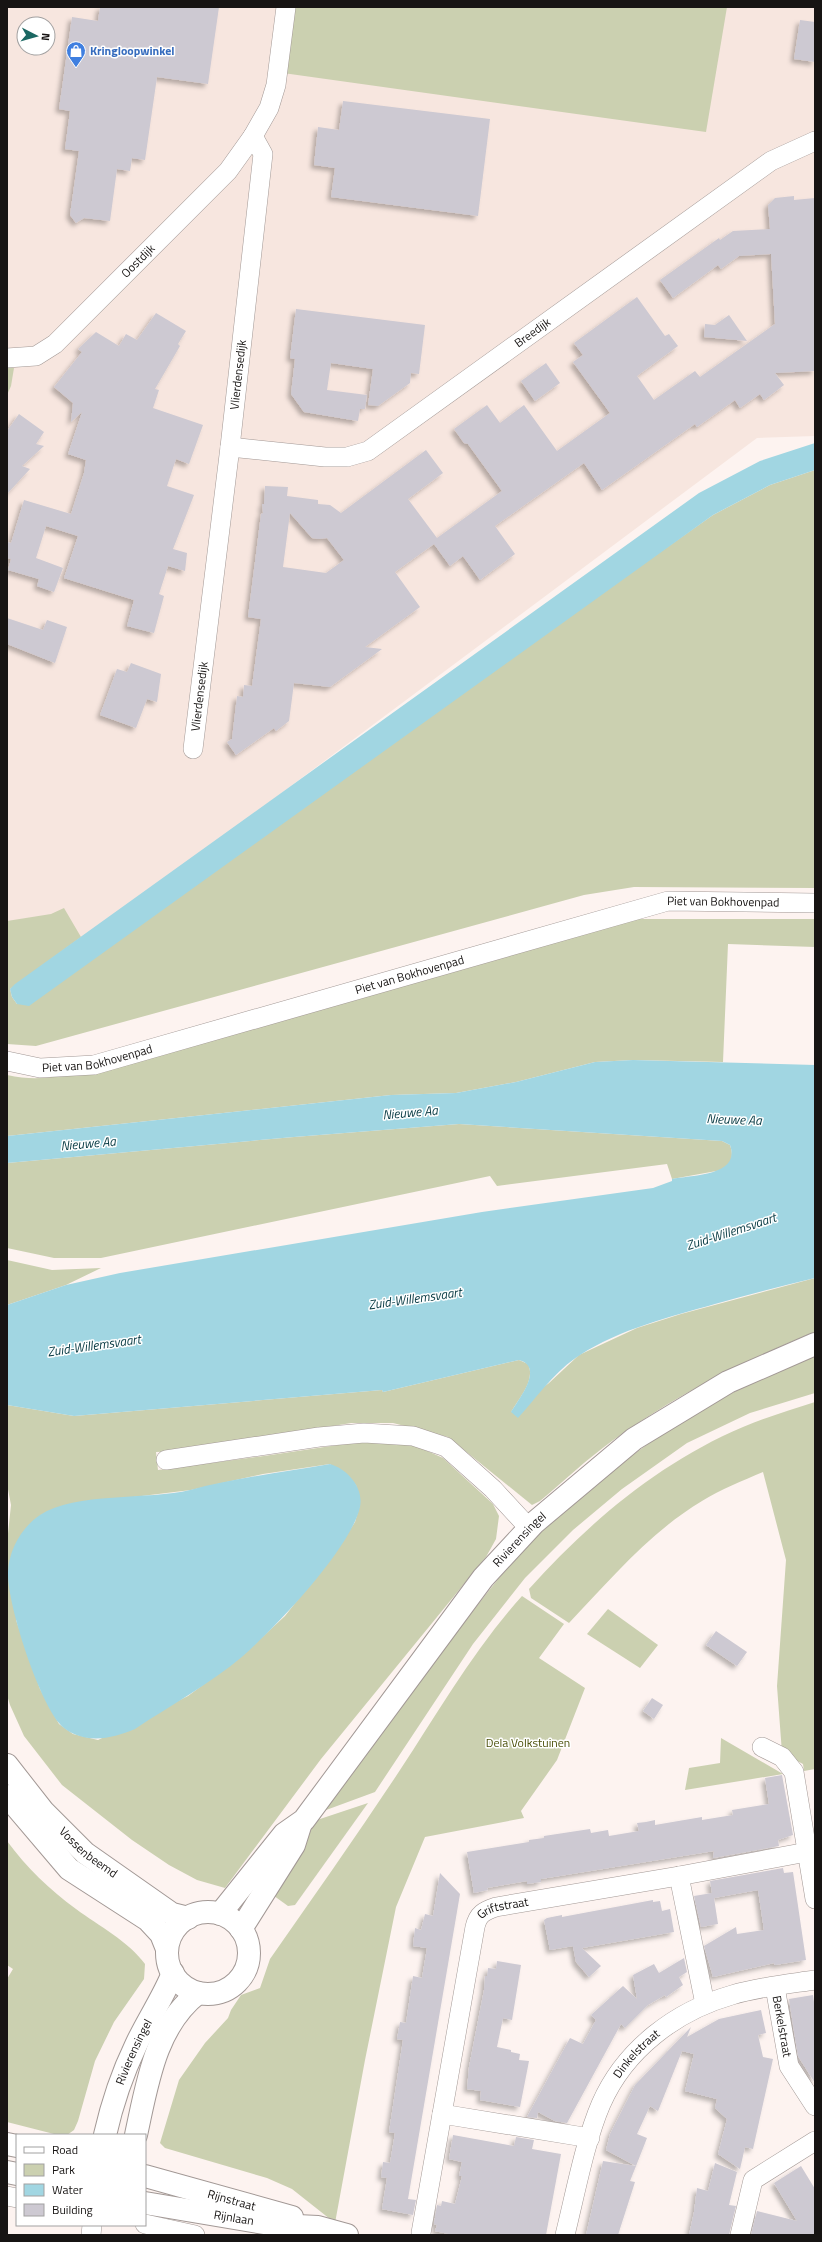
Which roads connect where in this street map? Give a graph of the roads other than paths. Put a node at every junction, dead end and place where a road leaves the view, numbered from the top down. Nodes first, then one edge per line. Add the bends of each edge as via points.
1 (286, 7) edge
2 (253, 136) junction
3 (815, 141) edge
4 (7, 358) edge
5 (230, 446) junction
6 (193, 749) dead end
7 (815, 903) edge
8 (7, 1061) edge
9 (815, 1344) edge
10 (166, 1460) dead end
11 (529, 1528) junction
12 (762, 1747) dead end
13 (7, 1765) edge
14 (7, 1796) edge
15 (301, 1822) junction
16 (810, 1858) edge
17 (679, 1876) junction
18 (815, 1899) edge
19 (220, 1914) junction
20 (188, 1918) junction
21 (241, 1929) junction
22 (168, 1949) junction
23 (172, 1974) junction
24 (815, 1980) edge
25 (775, 1987) junction
26 (198, 1993) junction
27 (705, 2004) junction
28 (815, 2106) edge
29 (442, 2114) junction
30 (104, 2134) edge
31 (136, 2134) edge
32 (590, 2138) junction
33 (814, 2143) edge
34 (146, 2176) edge
35 (146, 2203) edge
36 (146, 2224) edge
37 (318, 2227) junction
38 (421, 2233) dead end
39 (195, 2235) edge
40 (347, 2235) edge
41 (565, 2235) edge
42 (740, 2235) edge

1 - 2 street via 276,85 269,108
2 - 4 street, Oostdijk via 228,172 55,344 36,356
2 - 5 street, Vlierdensedijk via 263,154
3 - 5 street, Breedijk via 771,161 368,451 347,457 325,457
5 - 6 street, Vlierdensedijk
7 - 8 street, Piet van Bokhovenpad via 668,901 94,1066 40,1068
9 - 11 main road, Rivierensingel via 728,1382 634,1439
10 - 11 street via 319,1437 364,1433 413,1436 446,1447 493,1489
11 - 15 main road, Rivierensingel via 483,1578
12 - 16 street via 782,1757 794,1772
13 - 20 main road, Vossenbeemd via 43,1812 85,1853 172,1914
14 - 22 main road, Vossenbeemd via 69,1869 148,1920 161,1934
15 - 19 main road, Rivierensingel via 284,1834
15 - 21 main road, Rivierensingel via 294,1845
16 - 17 street, Griftstraat
16 - 18 street
17 - 27 street
17 - 29 street, Griftstraat via 496,1907 483,1912 477,1918
19 - 20 main road via 198,1913
19 - 21 main road via 235,1922
20 - 22 main road via 174,1931
21 - 26 main road via 247,1940 249,1952 242,1976 223,1992
22 - 23 main road via 168,1962
23 - 26 main road via 179,1982
23 - 30 main road, Rivierensingel via 136,2045 116,2094
24 - 25 street, Dinkelstraat
25 - 27 street, Dinkelstraat via 733,1994
25 - 28 street, Berkelstraat via 789,2066
26 - 31 main road, Rivierensingel via 186,2002 170,2024 160,2044 149,2077
27 - 32 street, Dinkelstraat via 677,2018 653,2036 626,2065 601,2104
29 - 32 street
29 - 38 street, Griftstraat
32 - 41 street, Dinkelstraat
33 - 42 street via 753,2180
34 - 37 main road, Rijnstraat via 278,2212
35 - 37 main road, Rijnlaan via 276,2226
36 - 39 street
37 - 40 main road, Rijnlaan

